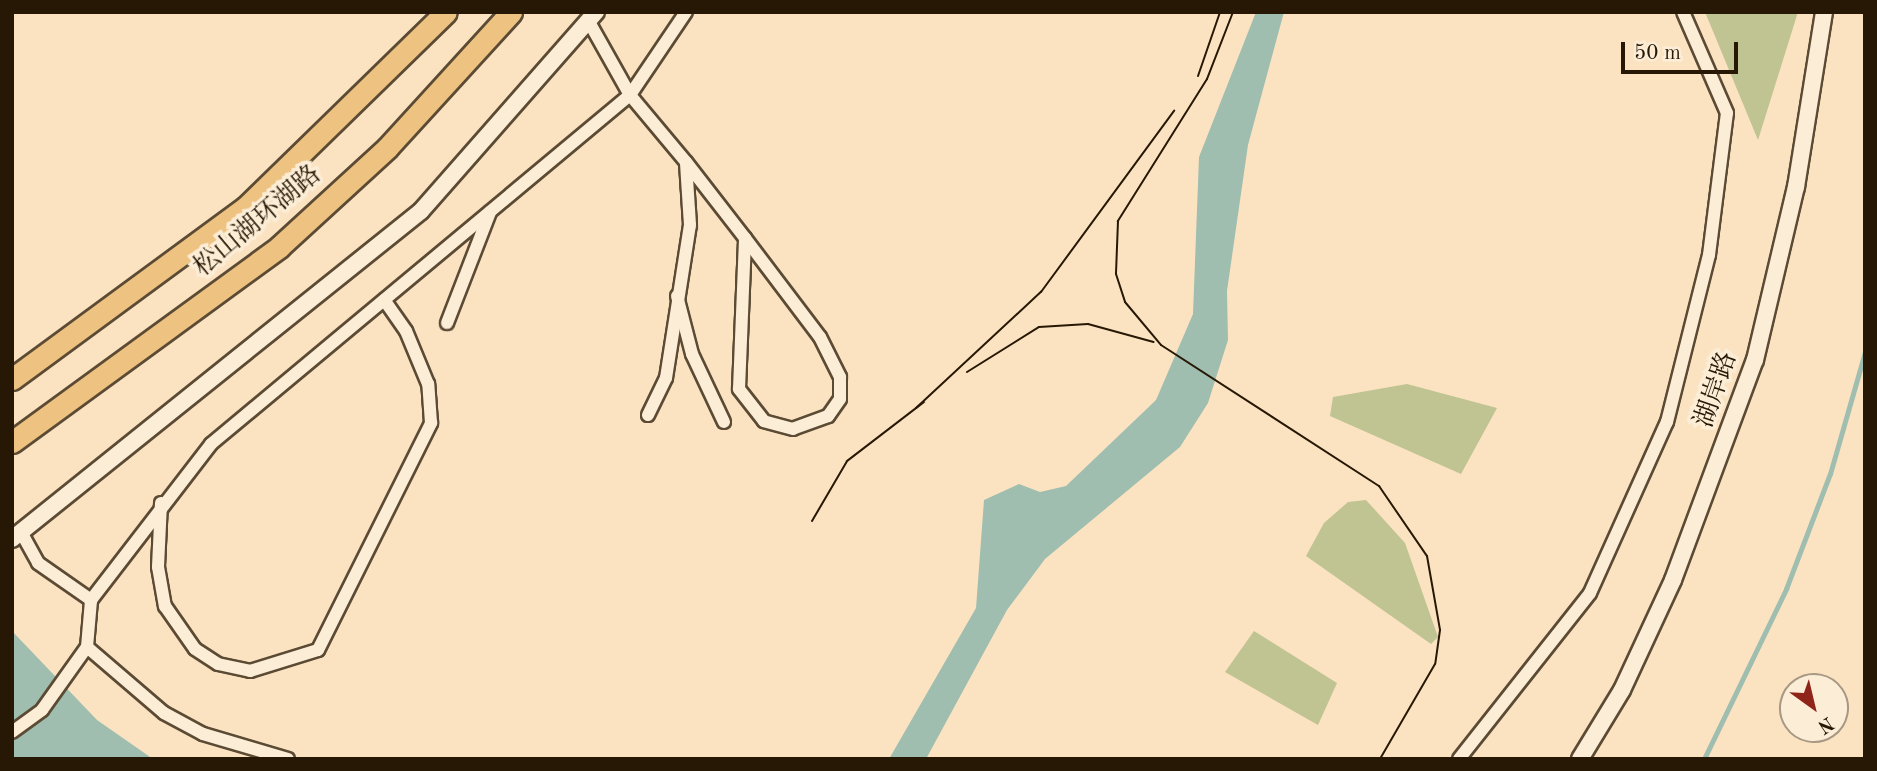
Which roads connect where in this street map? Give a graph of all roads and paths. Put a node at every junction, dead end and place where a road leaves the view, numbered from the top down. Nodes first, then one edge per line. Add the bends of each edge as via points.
1 (446, 12) edge
2 (511, 12) edge
3 (686, 12) edge
4 (1683, 12) edge
5 (1824, 12) edge
6 (593, 17) edge
7 (630, 95) junction
8 (686, 162) junction
9 (491, 209) junction
10 (745, 238) junction
11 (676, 293) junction
12 (384, 300) junction
13 (447, 323) dead end
14 (12, 379) edge
15 (648, 415) dead end
16 (724, 422) dead end
17 (12, 442) edge
18 (161, 503) junction
19 (17, 536) edge
20 (91, 600) junction
21 (87, 647) junction
22 (12, 732) edge
23 (288, 759) edge
24 (1459, 759) edge
25 (1580, 759) edge

1 - 14 main road, 松山湖环湖路 via 246,207
2 - 17 main road, 松山湖环湖路 via 387,148 279,247
3 - 7 street
4 - 24 street via 1727,113 1709,256 1667,422 1590,593
5 - 25 street, 湖岸路 via 1796,187 1755,360 1673,580 1622,690
6 - 7 street
6 - 19 street via 421,211
7 - 8 street
7 - 9 street
8 - 10 street
8 - 11 street via 690,226
9 - 12 street
9 - 13 street
10 - 10 street via 820,337 840,377 840,399 828,416 793,429 764,421 739,389
11 - 15 street via 666,378
11 - 16 street via 692,354
12 - 18 street via 211,444
12 - 18 street via 407,331 428,384 431,423 318,650 250,671 195,649 165,606 159,567
18 - 20 street
19 - 20 street via 38,563
20 - 21 street
21 - 22 street via 42,710
21 - 23 street via 164,713 203,734

